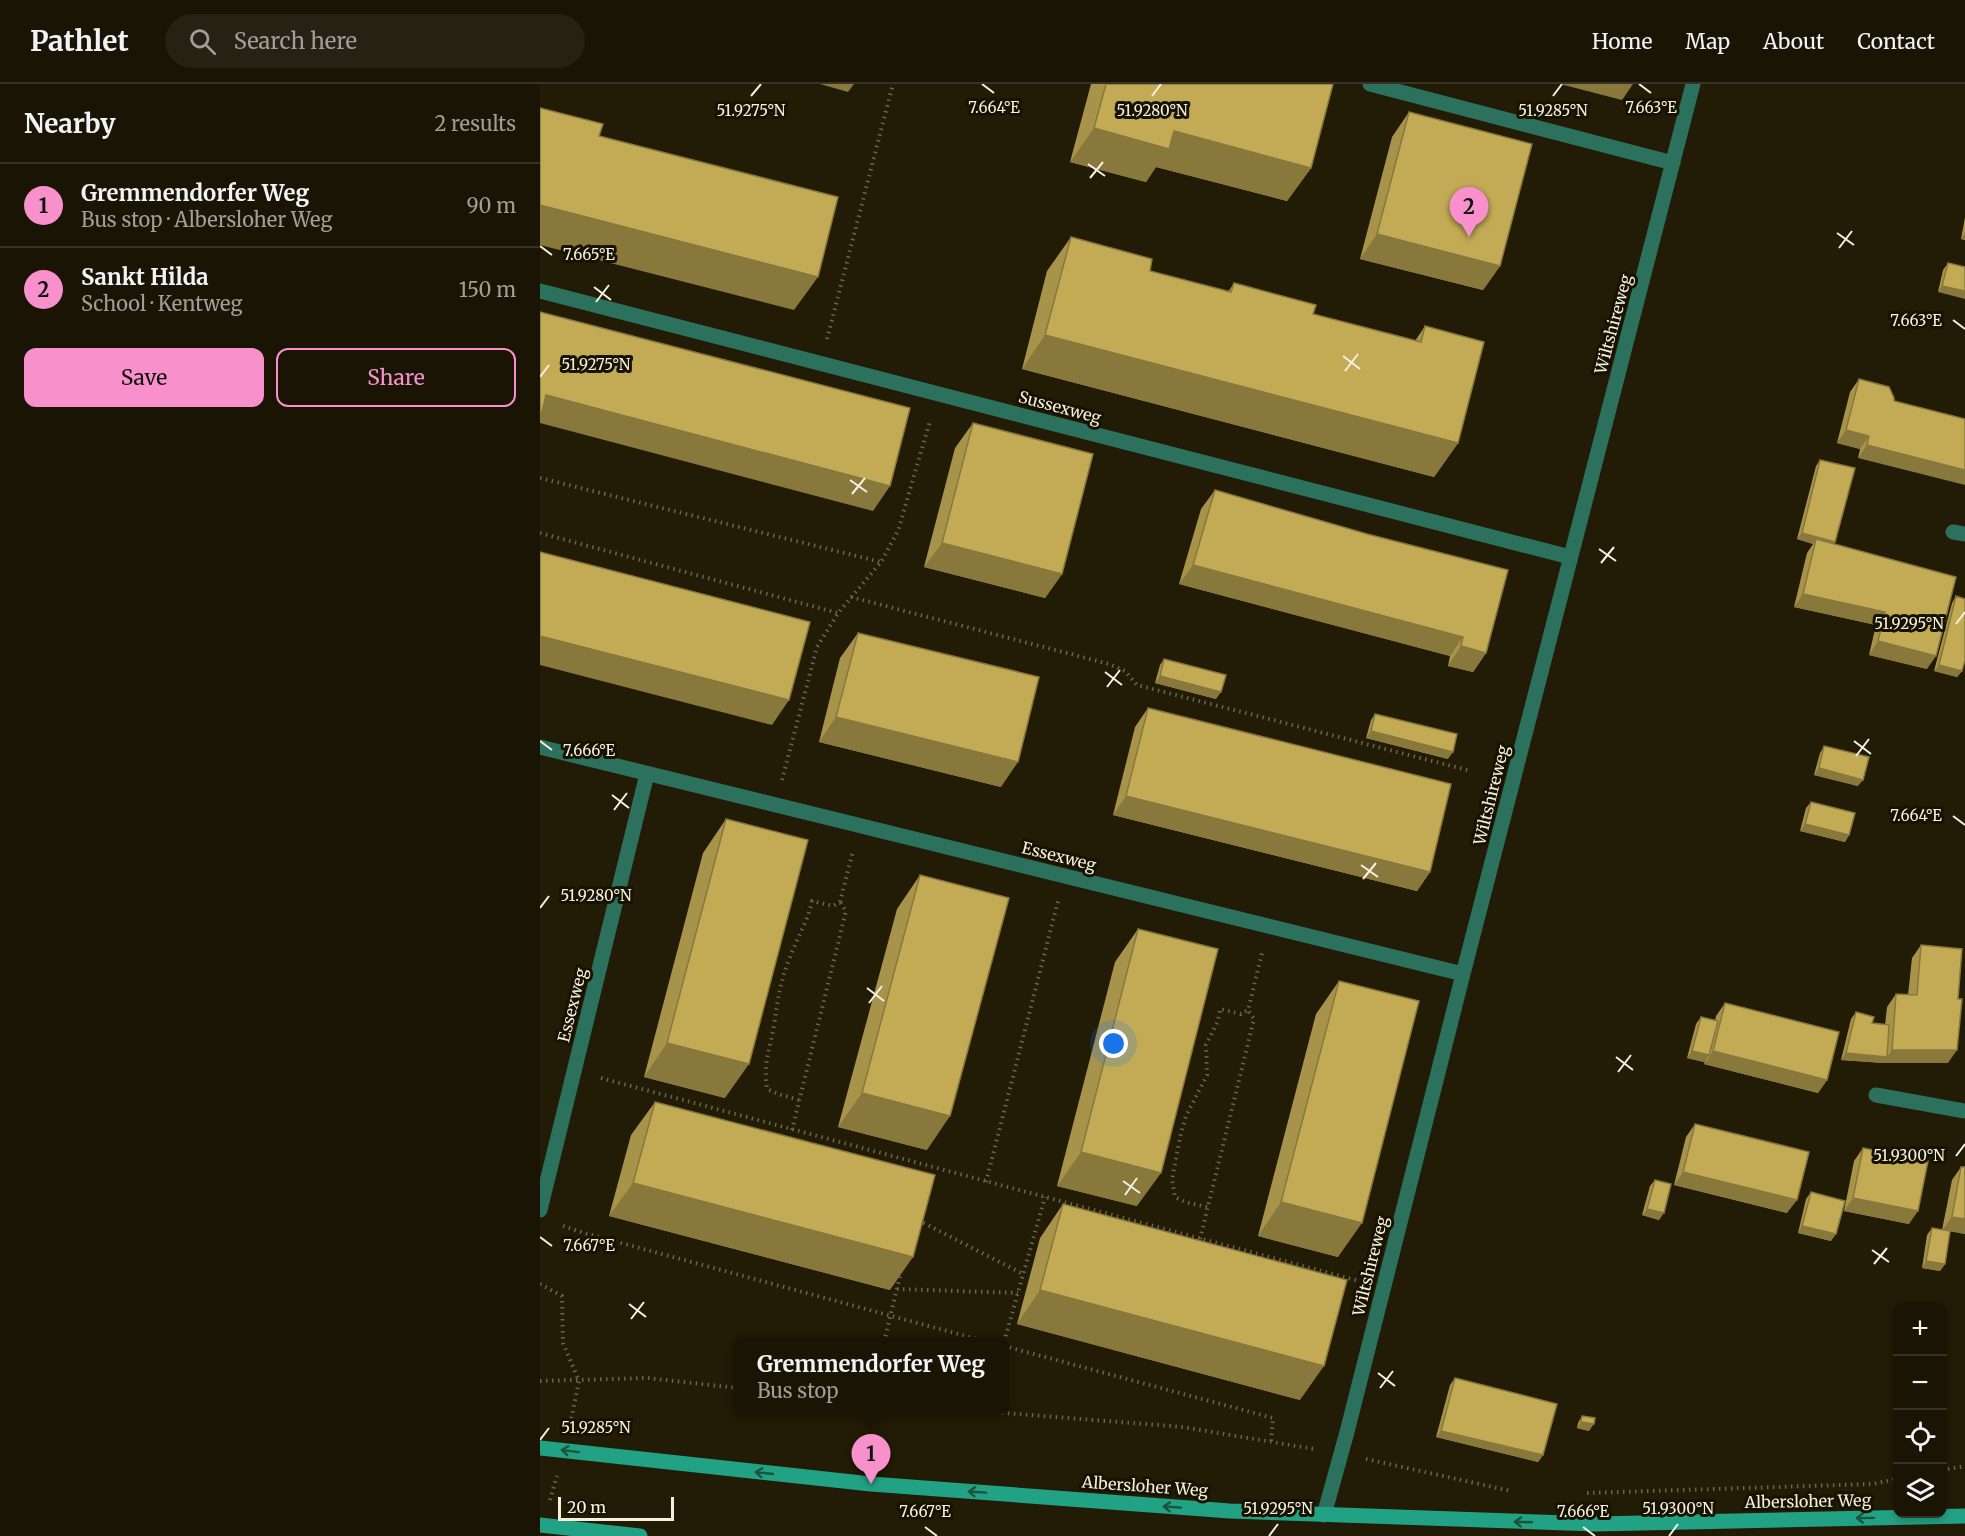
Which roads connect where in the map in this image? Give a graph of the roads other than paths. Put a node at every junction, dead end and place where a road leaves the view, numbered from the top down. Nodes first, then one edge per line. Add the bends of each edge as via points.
1 (1370, 84) edge
2 (1693, 84) edge
3 (1673, 164) junction
4 (540, 291) edge
5 (1570, 557) junction
6 (540, 747) edge
7 (647, 774) junction
8 (1463, 974) junction
9 (1876, 1095) dead end
10 (1965, 1111) edge
11 (540, 1210) edge
12 (540, 1448) edge
13 (1324, 1515) junction
14 (1965, 1516) edge
15 (540, 1525) edge
16 (640, 1536) edge

1 - 3 street
2 - 3 street, Wiltshireweg
3 - 5 street, Wiltshireweg
4 - 5 street, Sussexweg
5 - 8 street, Wiltshireweg
6 - 7 street, Essexweg
7 - 8 street, Essexweg
7 - 11 street, Essexweg
8 - 13 street, Wiltshireweg
9 - 10 street
13 -> 12 main road, Albersloher Weg via 871,1484
14 -> 13 main road, Albersloher Weg via 1596,1524
15 - 16 main road

